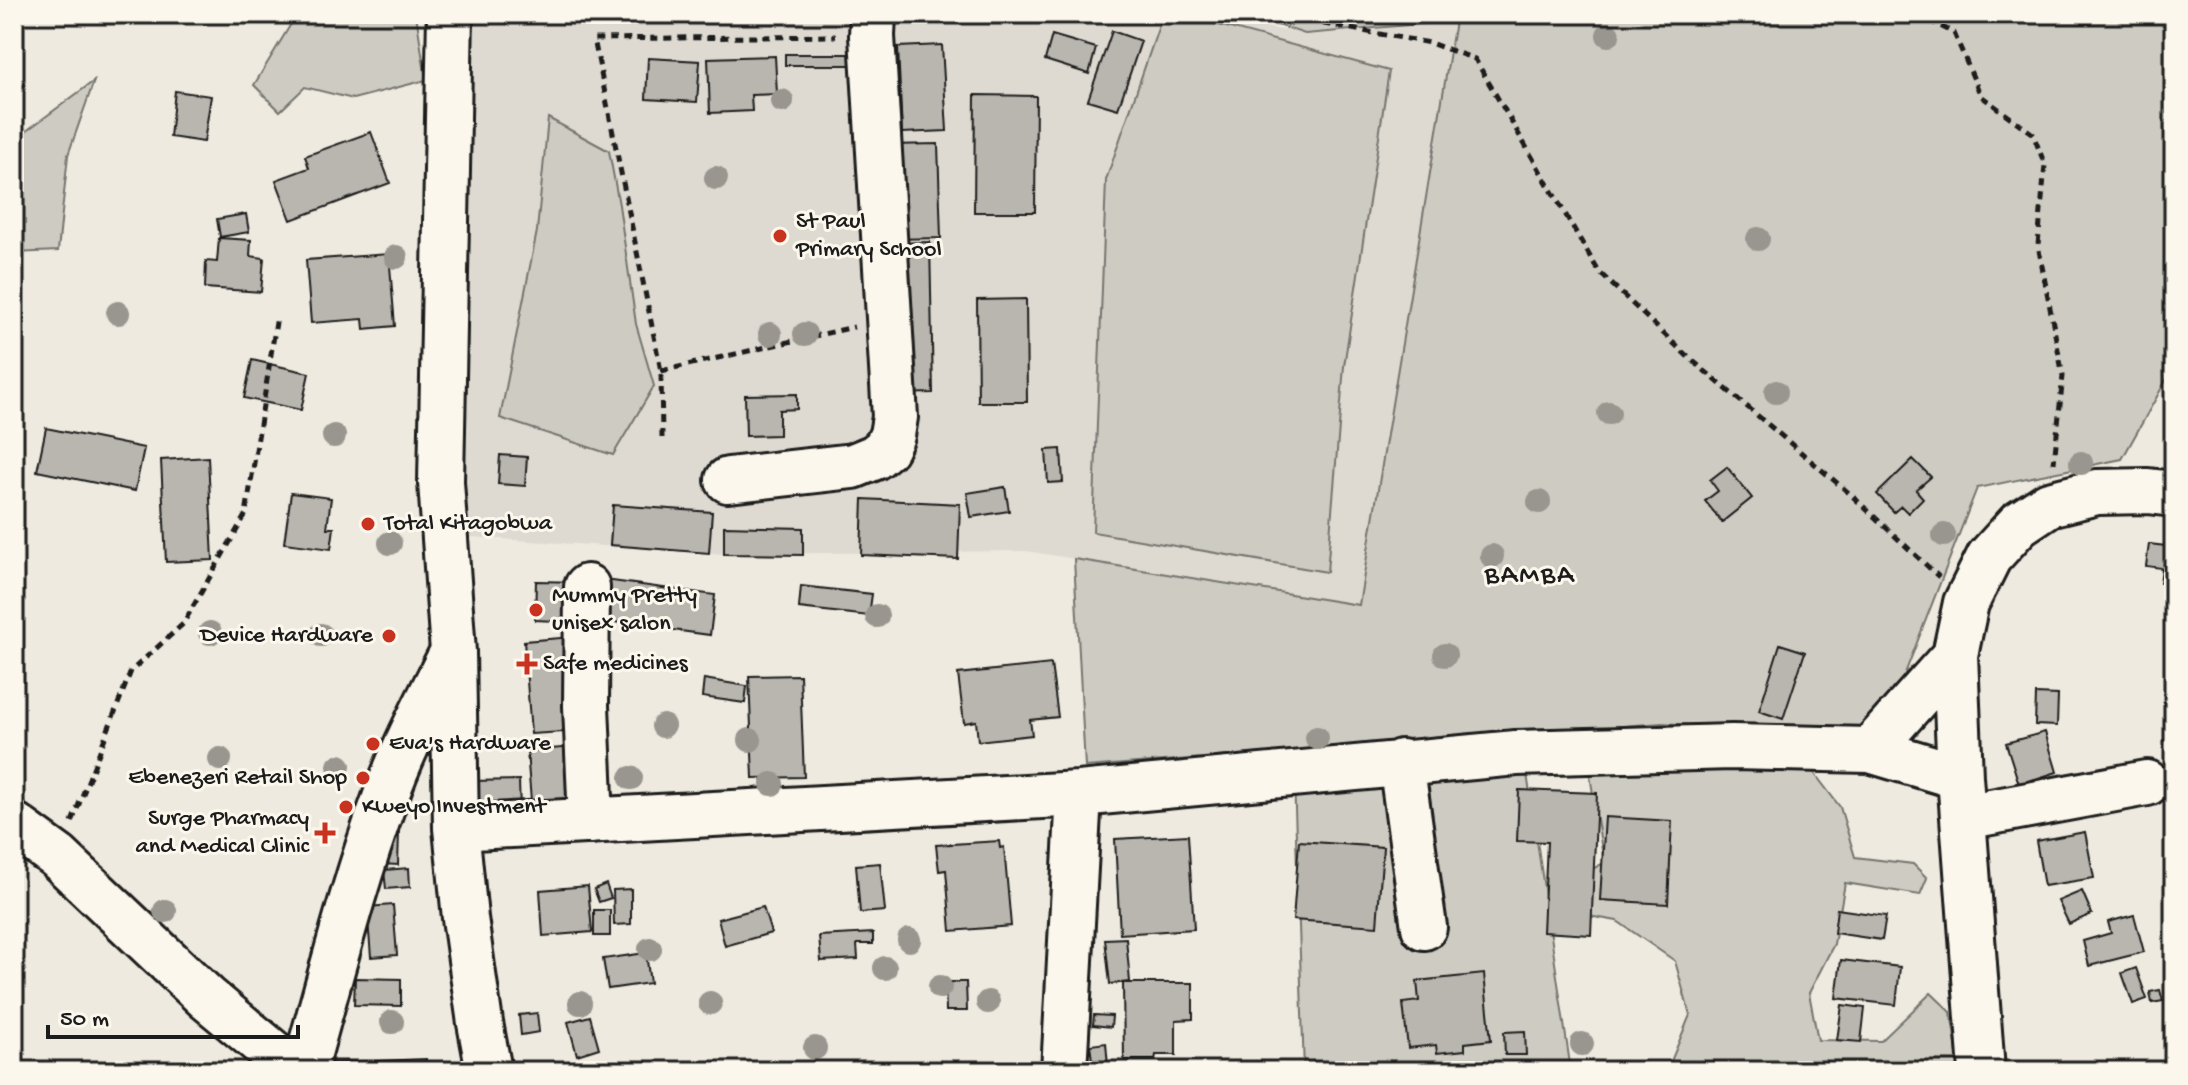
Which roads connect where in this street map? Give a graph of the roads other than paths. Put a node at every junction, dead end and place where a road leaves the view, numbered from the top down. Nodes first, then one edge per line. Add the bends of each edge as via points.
1 (450, 14) edge
2 (872, 25) edge
3 (728, 480) dead end
4 (2174, 494) edge
5 (587, 587) dead end
6 (453, 652) junction
7 (1955, 655) junction
8 (1870, 750) junction
9 (1401, 762) junction
10 (2147, 783) dead end
11 (1079, 794) junction
12 (1962, 797) junction
13 (591, 821) junction
14 (14, 825) edge
15 (456, 828) junction
16 (1424, 927) dead end
17 (295, 1071) edge
18 (304, 1071) edge
19 (489, 1071) edge
20 (1064, 1071) edge
21 (1982, 1071) edge

1 - 6 street via 441,482
2 - 3 street via 892,435 875,457 853,466
4 - 7 street via 2097,492 2049,504 2019,524 1989,557 1966,603
5 - 13 street
6 - 15 street
6 - 18 street via 386,795
7 - 8 street
7 - 12 street
8 - 9 street via 1621,749
8 - 12 street
9 - 11 street
9 - 16 street
10 - 12 street
11 - 13 street
11 - 20 street
12 - 21 street
13 - 15 street
14 - 17 street via 58,857 207,998
15 - 19 street

